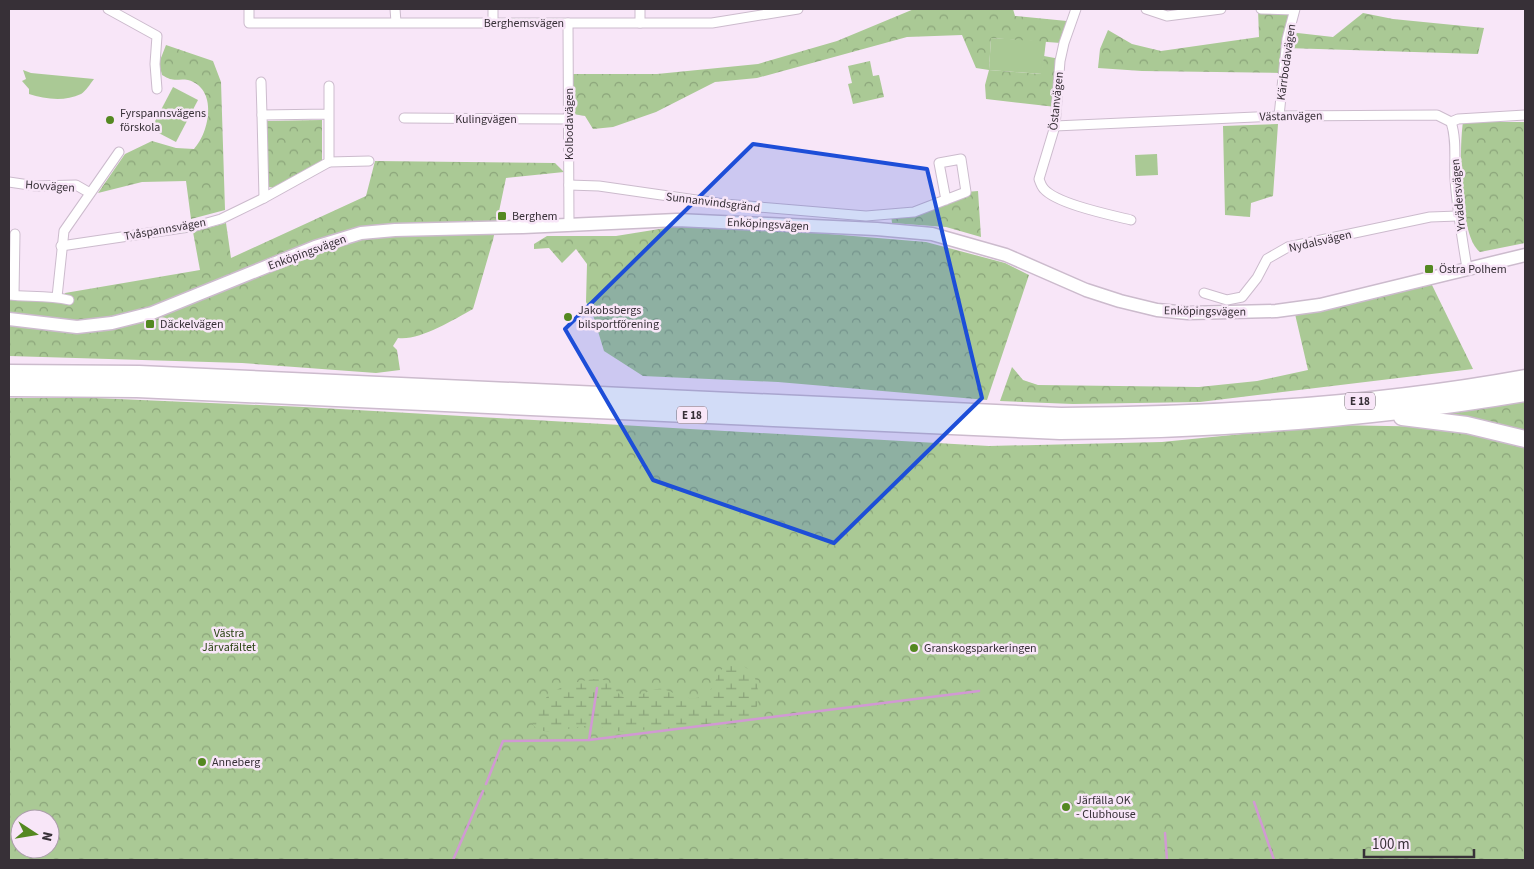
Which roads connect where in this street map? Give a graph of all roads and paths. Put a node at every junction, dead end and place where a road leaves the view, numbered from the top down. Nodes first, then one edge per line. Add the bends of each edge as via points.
1 (108, 9) edge
2 (249, 9) edge
3 (395, 9) edge
4 (493, 9) edge
5 (640, 9) edge
6 (742, 9) edge
7 (798, 9) edge
8 (1076, 9) edge
9 (1146, 9) edge
10 (1221, 9) edge
11 (1261, 9) edge
12 (1294, 9) edge
13 (742, 20) junction
14 (396, 22) junction
15 (493, 23) junction
16 (568, 23) junction
17 (640, 23) junction
18 (261, 82) dead end
19 (329, 86) dead end
20 (156, 89) dead end
21 (329, 114) junction
22 (262, 115) junction
23 (1525, 115) edge
24 (1278, 116) junction
25 (404, 118) dead end
26 (569, 119) junction
27 (1451, 122) junction
28 (1055, 126) junction
29 (119, 152) dead end
30 (369, 161) dead end
31 (329, 162) junction
32 (9, 182) edge
33 (569, 185) junction
34 (90, 193) junction
35 (264, 198) junction
36 (946, 200) junction
37 (1458, 216) junction
38 (1131, 220) dead end
39 (569, 226) junction
40 (14, 234) dead end
41 (62, 246) junction
42 (1525, 255) edge
43 (1467, 268) junction
44 (1204, 293) dead end
45 (11, 295) edge
46 (57, 297) junction
47 (68, 300) dead end
48 (9, 319) edge
49 (9, 372) edge
50 (1524, 382) edge
51 (9, 388) edge
52 (1375, 414) junction
53 (1525, 439) edge

1 - 20 street via 157,36
2 - 14 street, Berghemsvägen via 249,23
3 - 14 street
4 - 15 street
5 - 17 street
6 - 13 street
7 - 13 street, Berghemsvägen
8 - 28 street, Östanvägen via 1060,62
9 - 10 street via 1166,16
11 - 12 street
12 - 24 street, Kärrbodavägen via 1286,39
13 - 17 street, Berghemsvägen
14 - 15 street, Berghemsvägen
15 - 16 street, Berghemsvägen
16 - 17 street, Berghemsvägen
16 - 26 street, Kolbodavägen
18 - 22 street
19 - 21 street
21 - 22 street
21 - 31 street
22 - 35 street
23 - 27 street, Västanvägen
24 - 27 street, Västanvägen via 1436,115
24 - 28 street, Västanvägen
25 - 26 street, Kulingvägen
26 - 33 street, Kolbodavägen
27 - 37 street, Yrvädersvägen via 1455,133
28 - 38 street, Östanvägen via 1039,178 1044,189 1081,206
29 - 34 street
30 - 31 street, Tvåspannsvägen
31 - 35 street, Tvåspannsvägen
32 - 34 street, Hovvägen via 36,186 76,185
33 - 36 street, Sunnanvindsgränd via 599,186 724,204 866,216 914,212
33 - 39 street, Kolbodavägen
34 - 41 street via 64,231
35 - 41 street, Tvåspannsvägen via 221,219 196,226
36 - 36 street, Sunnanvindsgränd via 966,192 961,159 939,163
37 - 43 street, Yrvädersvägen
37 - 44 street, Nydalsvägen via 1430,218 1288,247 1267,259 1242,297 1226,300
39 - 43 street, Enköpingsvägen via 677,220 932,234 1006,255 1086,290 1120,301 1188,313 1276,311 1320,305
39 - 48 street, Enköpingsvägen via 361,233 315,247 152,313 112,323 77,327
40 - 45 street
41 - 46 street
42 - 43 street, Enköpingsvägen
45 - 46 street
46 - 47 street
49 - 50 highway, E 18 via 149,374 1061,416 1294,406
50 - 52 highway, E 18
51 - 52 highway, E 18 via 137,389 1021,430 1189,428
52 - 53 highway via 1467,425

